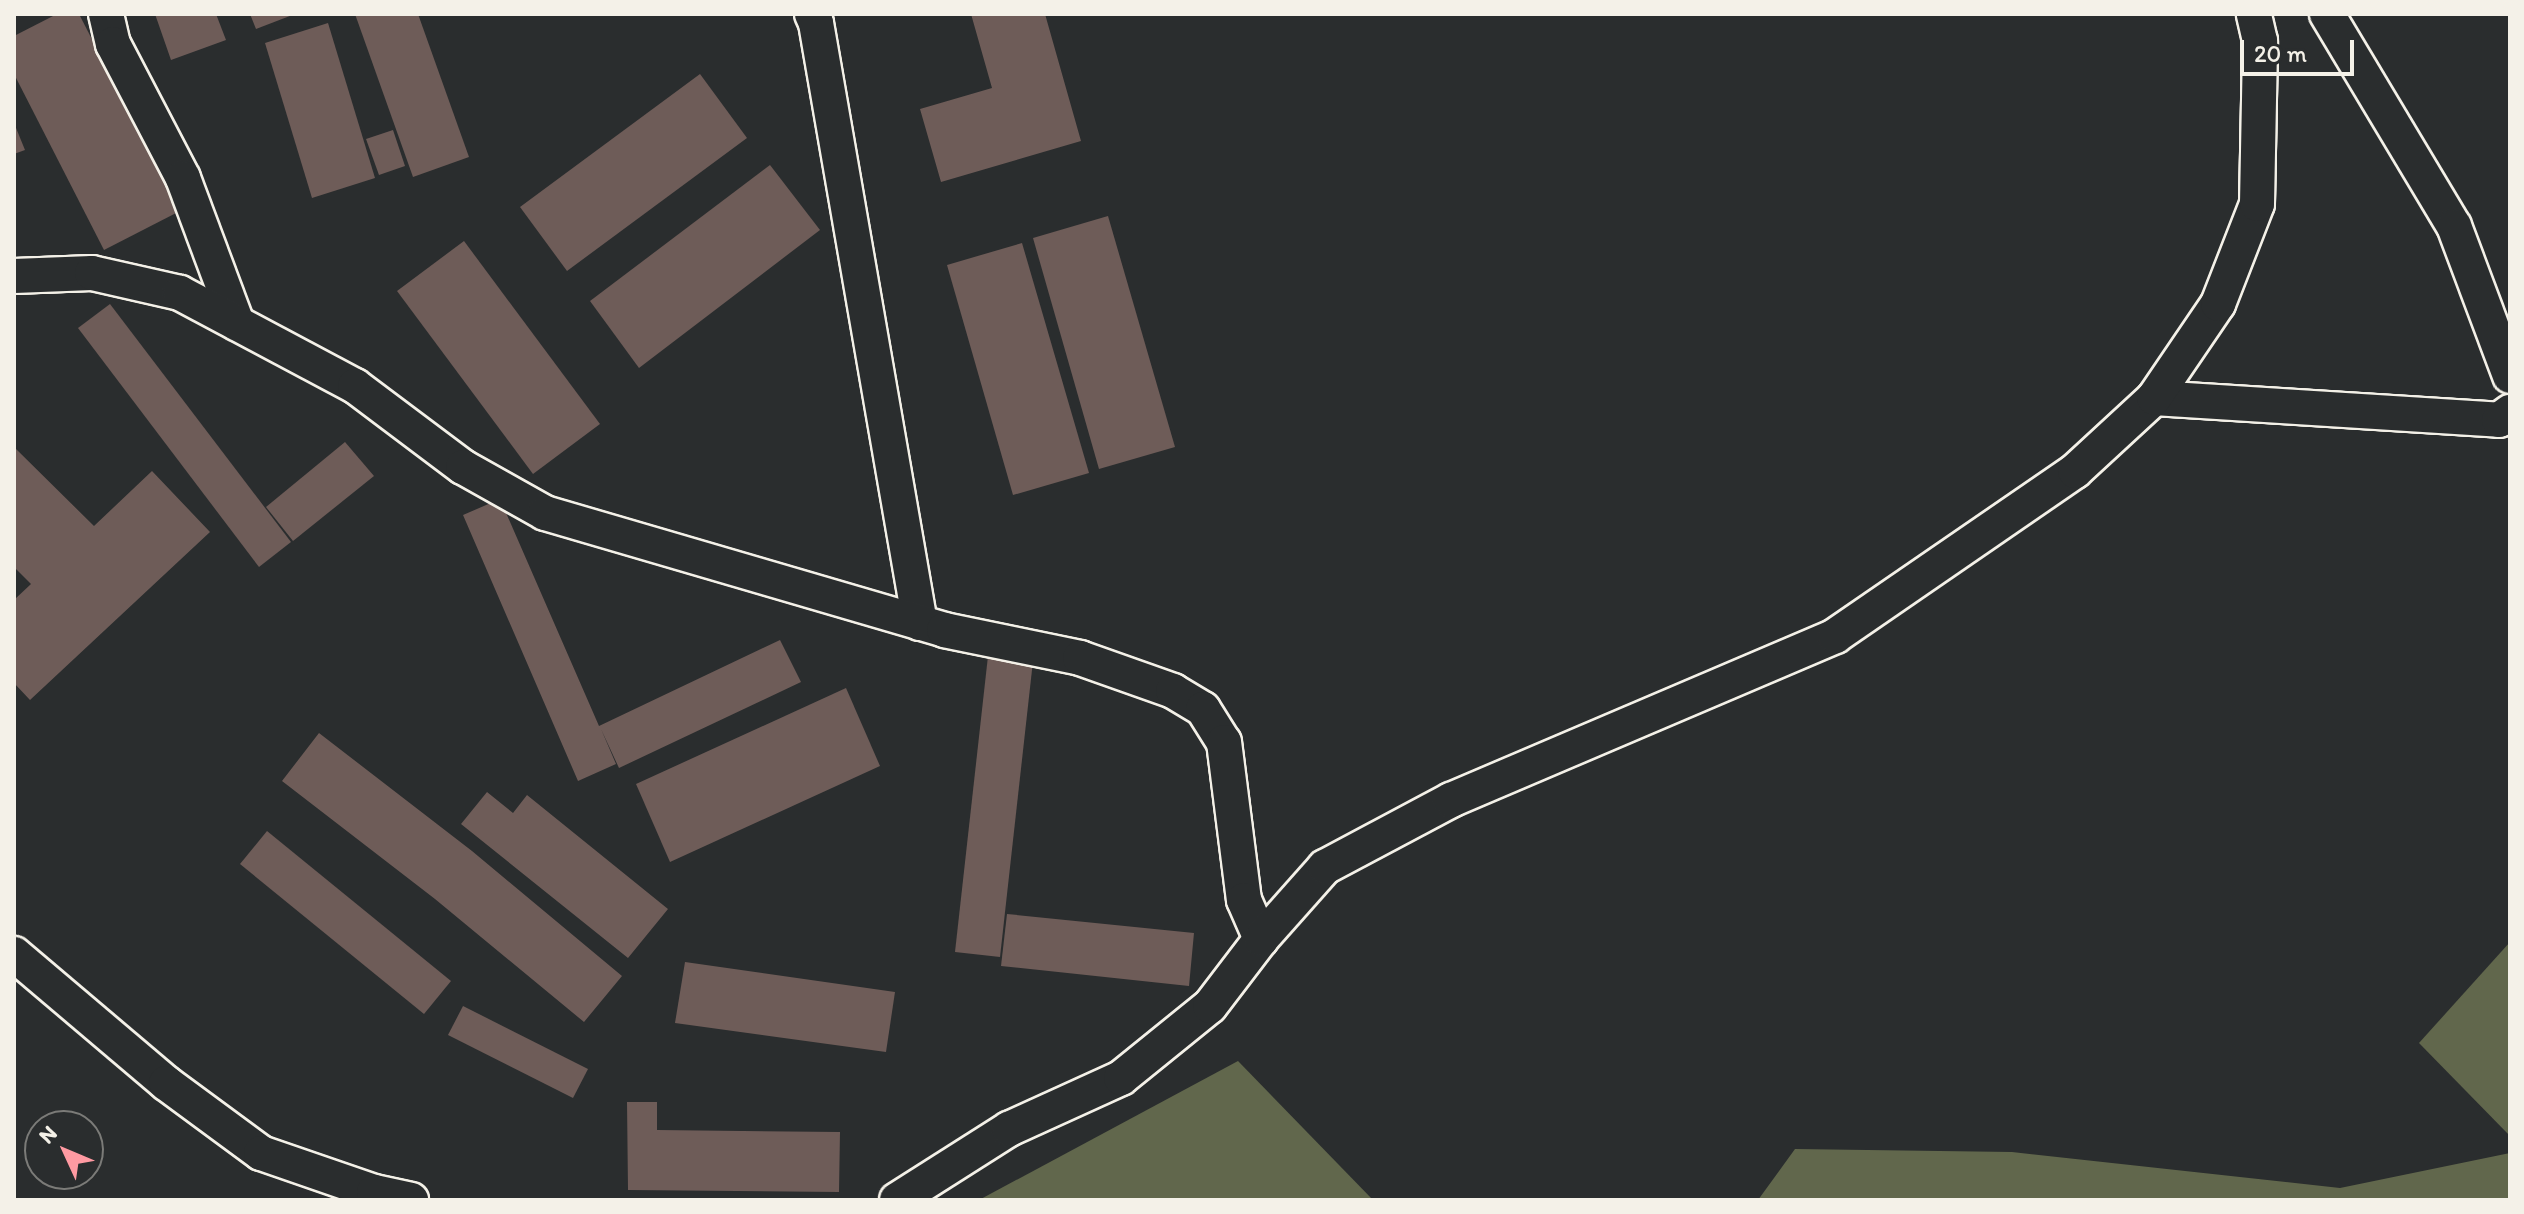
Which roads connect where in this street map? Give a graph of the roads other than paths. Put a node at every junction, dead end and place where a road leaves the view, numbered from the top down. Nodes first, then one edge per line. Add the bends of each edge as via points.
1 (106, 14) edge
2 (812, 14) edge
3 (2254, 14) edge
4 (2327, 14) edge
5 (14, 276) edge
6 (237, 323) junction
7 (2510, 376) edge
8 (2154, 398) junction
9 (2510, 412) edge
10 (920, 623) junction
11 (1261, 939) junction
12 (14, 954) edge
13 (411, 1200) edge
14 (897, 1200) edge

1 - 6 street via 113,44 183,178
2 - 10 street
3 - 8 street via 2260,41 2257,204 2218,304
4 - 7 street via 2454,226
5 - 6 street via 92,273 180,293
6 - 10 street via 355,386 463,467 545,513
8 - 9 street via 2499,420
8 - 11 street via 2075,471 1835,636 1451,800 1325,867
10 - 11 street via 1080,658 1173,691 1203,709 1224,742 1244,900
11 - 14 street via 1210,1006 1121,1078 1009,1129
12 - 13 street via 166,1083 261,1153

